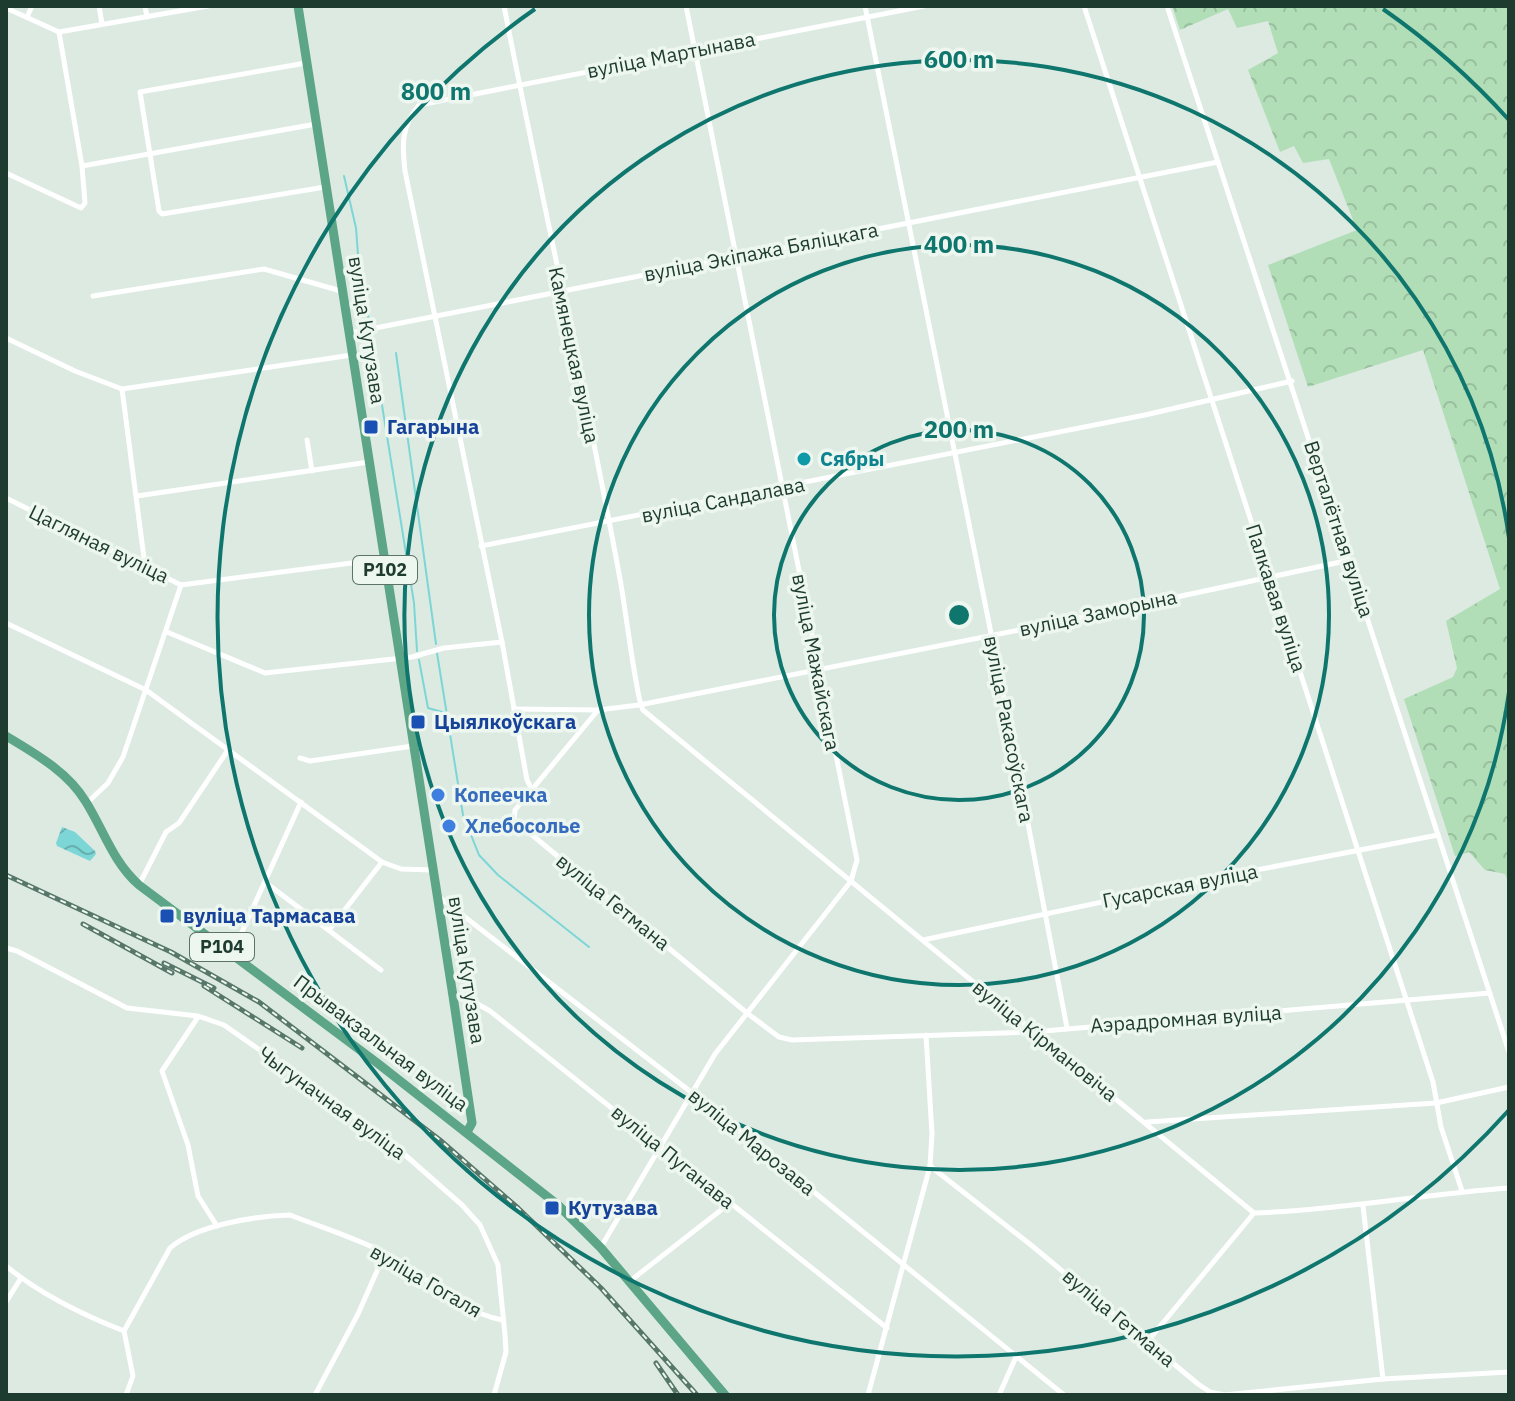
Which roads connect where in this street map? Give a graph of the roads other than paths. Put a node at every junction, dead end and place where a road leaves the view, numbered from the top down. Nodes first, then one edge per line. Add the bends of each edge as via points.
1 (32, 6) edge
2 (99, 6) edge
3 (145, 6) edge
4 (208, 6) edge
5 (298, 6) edge
6 (504, 6) edge
7 (686, 6) edge
8 (865, 6) edge
9 (924, 6) edge
10 (1084, 6) edge
11 (1167, 6) edge
12 (193, 7) edge
13 (6, 8) edge
14 (27, 17) junction
15 (147, 17) junction
16 (867, 18) junction
17 (102, 24) junction
18 (59, 32) junction
19 (695, 50) junction
20 (306, 63) junction
21 (520, 85) junction
22 (316, 124) junction
23 (150, 153) junction
24 (1218, 162) junction
25 (82, 166) junction
26 (6, 173) edge
27 (1139, 177) junction
28 (325, 187) junction
29 (907, 223) junction
30 (735, 257) junction
31 (342, 291) junction
32 (562, 293) junction
33 (93, 296) dead end
34 (436, 317) junction
35 (350, 333) junction
36 (6, 338) edge
37 (353, 355) junction
38 (1292, 381) junction
39 (122, 389) junction
40 (1213, 400) junction
41 (307, 440) dead end
42 (953, 453) junction
43 (369, 462) junction
44 (312, 471) junction
45 (781, 489) junction
46 (137, 496) junction
47 (6, 498) edge
48 (610, 522) junction
49 (481, 546) junction
50 (384, 559) junction
51 (1350, 560) junction
52 (145, 566) junction
53 (1269, 578) junction
54 (181, 585) junction
55 (6, 623) edge
56 (167, 632) junction
57 (990, 635) junction
58 (502, 642) junction
59 (399, 656) junction
60 (816, 668) junction
61 (146, 690) junction
62 (639, 705) junction
63 (514, 709) junction
64 (598, 710) junction
65 (6, 736) edge
66 (414, 746) junction
67 (228, 750) junction
68 (300, 758) dead end
69 (532, 790) junction
70 (301, 802) junction
71 (87, 803) junction
72 (1438, 835) junction
73 (1356, 853) junction
74 (382, 862) junction
75 (433, 870) junction
76 (851, 881) junction
77 (265, 882) junction
78 (139, 885) junction
79 (437, 895) junction
80 (1045, 914) junction
81 (329, 930) junction
82 (922, 940) junction
83 (6, 948) edge
84 (232, 954) junction
85 (381, 970) dead end
86 (1490, 993) junction
87 (453, 996) junction
88 (1406, 1001) junction
89 (747, 1013) junction
90 (198, 1016) junction
91 (1067, 1028) junction
92 (1032, 1032) junction
93 (926, 1035) junction
94 (1509, 1052) edge
95 (1509, 1087) edge
96 (691, 1092) junction
97 (1436, 1103) junction
98 (1146, 1122) junction
99 (467, 1132) junction
100 (661, 1146) junction
101 (930, 1166) junction
102 (1509, 1188) edge
103 (1462, 1191) junction
104 (730, 1203) junction
105 (1363, 1206) junction
106 (1254, 1213) junction
107 (217, 1226) junction
108 (601, 1248) junction
109 (385, 1253) junction
110 (905, 1265) junction
111 (6, 1266) edge
112 (21, 1278) junction
113 (630, 1281) junction
114 (6, 1302) edge
115 (502, 1320) junction
116 (887, 1328) junction
117 (124, 1331) junction
118 (1147, 1342) junction
119 (1016, 1357) junction
120 (1509, 1372) edge
121 (1383, 1379) junction
122 (126, 1395) edge
123 (315, 1395) edge
124 (494, 1395) edge
125 (725, 1395) edge
126 (868, 1395) edge
127 (999, 1395) edge
128 (1064, 1395) edge

1 - 14 street
2 - 17 street
3 - 15 street
4 - 12 street
5 - 20 main road, вуліца Кутузава / Р102
6 - 21 street, Камянецкая вуліца
7 - 19 street, вуліца Мажайскага
8 - 16 street, вуліца Ракасоўскага
9 - 16 street, вуліца Мартынава
10 - 27 street, Палкавая вуліца
11 - 24 street, Верталётная вуліца
12 - 15 street
13 - 14 street
14 - 18 street
15 - 17 street
16 - 19 street, вуліца Мартынава
16 - 29 street, вуліца Ракасоўскага
17 - 18 street
18 - 25 street
19 - 21 street, вуліца Мартынава
19 - 30 street, вуліца Мажайскага
20 - 22 main road, вуліца Кутузава / Р102
20 - 23 street via 140,92
21 - 32 street, Камянецкая вуліца
21 - 34 street, вуліца Мартынава via 419,105 401,140
22 - 23 street
22 - 28 main road, вуліца Кутузава / Р102
23 - 25 street
23 - 28 street via 162,214
24 - 27 street, вуліца Экіпажа Бяліцкага
24 - 38 street, Верталётная вуліца
25 - 26 street via 81,208
27 - 29 street, вуліца Экіпажа Бяліцкага
27 - 40 street, Палкавая вуліца
28 - 31 main road, вуліца Кутузава / Р102
29 - 30 street, вуліца Экіпажа Бяліцкага
29 - 42 street, вуліца Ракасоўскага
30 - 32 street, вуліца Экіпажа Бяліцкага
30 - 45 street, вуліца Мажайскага
31 - 33 street via 264,269
31 - 35 main road, вуліца Кутузава / Р102
32 - 34 street, вуліца Экіпажа Бяліцкага
32 - 48 street, Камянецкая вуліца
34 - 35 street, вуліца Экіпажа Бяліцкага
34 - 49 street
35 - 37 main road, вуліца Кутузава / Р102
36 - 39 street
37 - 39 street
37 - 43 main road, вуліца Кутузава / Р102
38 - 40 street, вуліца Сандалава
38 - 51 street, Верталётная вуліца
39 - 46 street
40 - 42 street, вуліца Сандалава
40 - 53 street, Палкавая вуліца
41 - 44 street
42 - 45 street, вуліца Сандалава
42 - 57 street, вуліца Ракасоўскага
43 - 44 street
43 - 50 main road, вуліца Кутузава / Р102
44 - 46 street
45 - 48 street, вуліца Сандалава
45 - 60 street, вуліца Мажайскага
46 - 52 street
47 - 52 street, Цагляная вуліца
48 - 49 street, вуліца Сандалава
48 - 62 street, Камянецкая вуліца
49 - 58 street
50 - 54 street, Цагляная вуліца
50 - 59 main road, вуліца Кутузава / Р102
51 - 53 street, вуліца Заморына
51 - 72 street, Верталётная вуліца
52 - 54 street, Цагляная вуліца
53 - 57 street, вуліца Заморына
53 - 73 street, Палкавая вуліца
54 - 56 street
55 - 61 street
56 - 59 street via 265,673
56 - 61 street
57 - 60 street, вуліца Заморына
57 - 80 street, вуліца Ракасоўскага
58 - 59 street
58 - 63 street
59 - 66 main road, вуліца Кутузава / Р102
60 - 62 street, вуліца Заморына
60 - 76 street, вуліца Мажайскага via 855,850
61 - 67 street
61 - 71 street via 123,757 108,783
62 - 64 street, вуліца Заморына
62 - 76 street, вуліца Кірмановіча
63 - 64 street, вуліца Заморына
63 - 69 street
64 - 69 street, вуліца Гетмана
65 - 71 main road, Прывакзальная вуліца / Р104 via 62,774
66 - 68 street via 310,761
66 - 75 main road, вуліца Кутузава / Р102
67 - 70 street
67 - 78 street via 179,823 166,832
69 - 89 street, вуліца Гетмана via 515,810 517,824
70 - 74 street
70 - 77 street
71 - 78 main road, Прывакзальная вуліца / Р104 via 115,857
72 - 73 street, Гусарская вуліца
72 - 86 street, Верталётная вуліца
73 - 80 street, Гусарская вуліца
73 - 88 street, Палкавая вуліца
74 - 75 street
74 - 81 street
75 - 79 main road, вуліца Кутузава / Р102
76 - 82 street, вуліца Кірмановіча
76 - 89 street
77 - 81 street
77 - 84 street
78 - 84 main road, Прывакзальная вуліца / Р104
79 - 87 main road, вуліца Кутузава / Р102
79 - 96 street, вуліца Марозава
80 - 82 street, Гусарская вуліца
80 - 91 street, вуліца Ракасоўскага
81 - 85 street
82 - 92 street, вуліца Кірмановіча
83 - 90 street, Чыгуначная вуліца via 127,1008
84 - 99 main road, Прывакзальная вуліца / Р104
86 - 88 street, Аэрадромная вуліца
86 - 94 street, Верталётная вуліца
87 - 99 main road, вуліца Кутузава / Р102 via 472,1123
87 - 100 street, вуліца Пуганава via 490,1011
88 - 91 street, Аэрадромная вуліца
88 - 97 street, Палкавая вуліца
89 - 93 street, Аэрадромная вуліца via 785,1039
89 - 96 street
90 - 107 street via 162,1071 188,1145 198,1196
90 - 115 street, Чыгуначная вуліца via 224,1025 387,1139 462,1205 480,1225 498,1265
91 - 92 street, Аэрадромная вуліца
92 - 93 street, Аэрадромная вуліца
92 - 98 street, вуліца Кірмановіча
93 - 101 street
95 - 97 street
96 - 100 street
96 - 110 street, вуліца Марозава
97 - 98 street
97 - 103 street, Палкавая вуліца
98 - 106 street, вуліца Кірмановіча
99 - 108 main road, Прывакзальная вуліца / Р104 via 558,1205
100 - 104 street, вуліца Пуганава
100 - 108 street
101 - 110 street
101 - 118 street, вуліца Гетмана
102 - 103 street
103 - 105 street
104 - 113 street
104 - 116 street, вуліца Пуганава
105 - 106 street
105 - 121 street
106 - 118 street
107 - 109 street, вуліца Гогаля via 290,1215
107 - 117 street, вуліца Гогаля via 181,1238 170,1248
108 - 113 main road, Прывакзальная вуліца / Р104
109 - 115 street, вуліца Гогаля via 448,1297 482,1316
109 - 123 street
110 - 116 street
110 - 119 street, вуліца Марозава
111 - 112 street
112 - 114 street
112 - 117 street
113 - 125 main road, Прывакзальная вуліца / Р104
115 - 124 street, Чыгуначная вуліца via 506,1352
116 - 126 street
117 - 122 street via 133,1376
118 - 121 street, вуліца Гетмана via 1210,1392 1224,1395
119 - 127 street
119 - 128 street, вуліца Марозава
120 - 121 street, вуліца Гетмана

